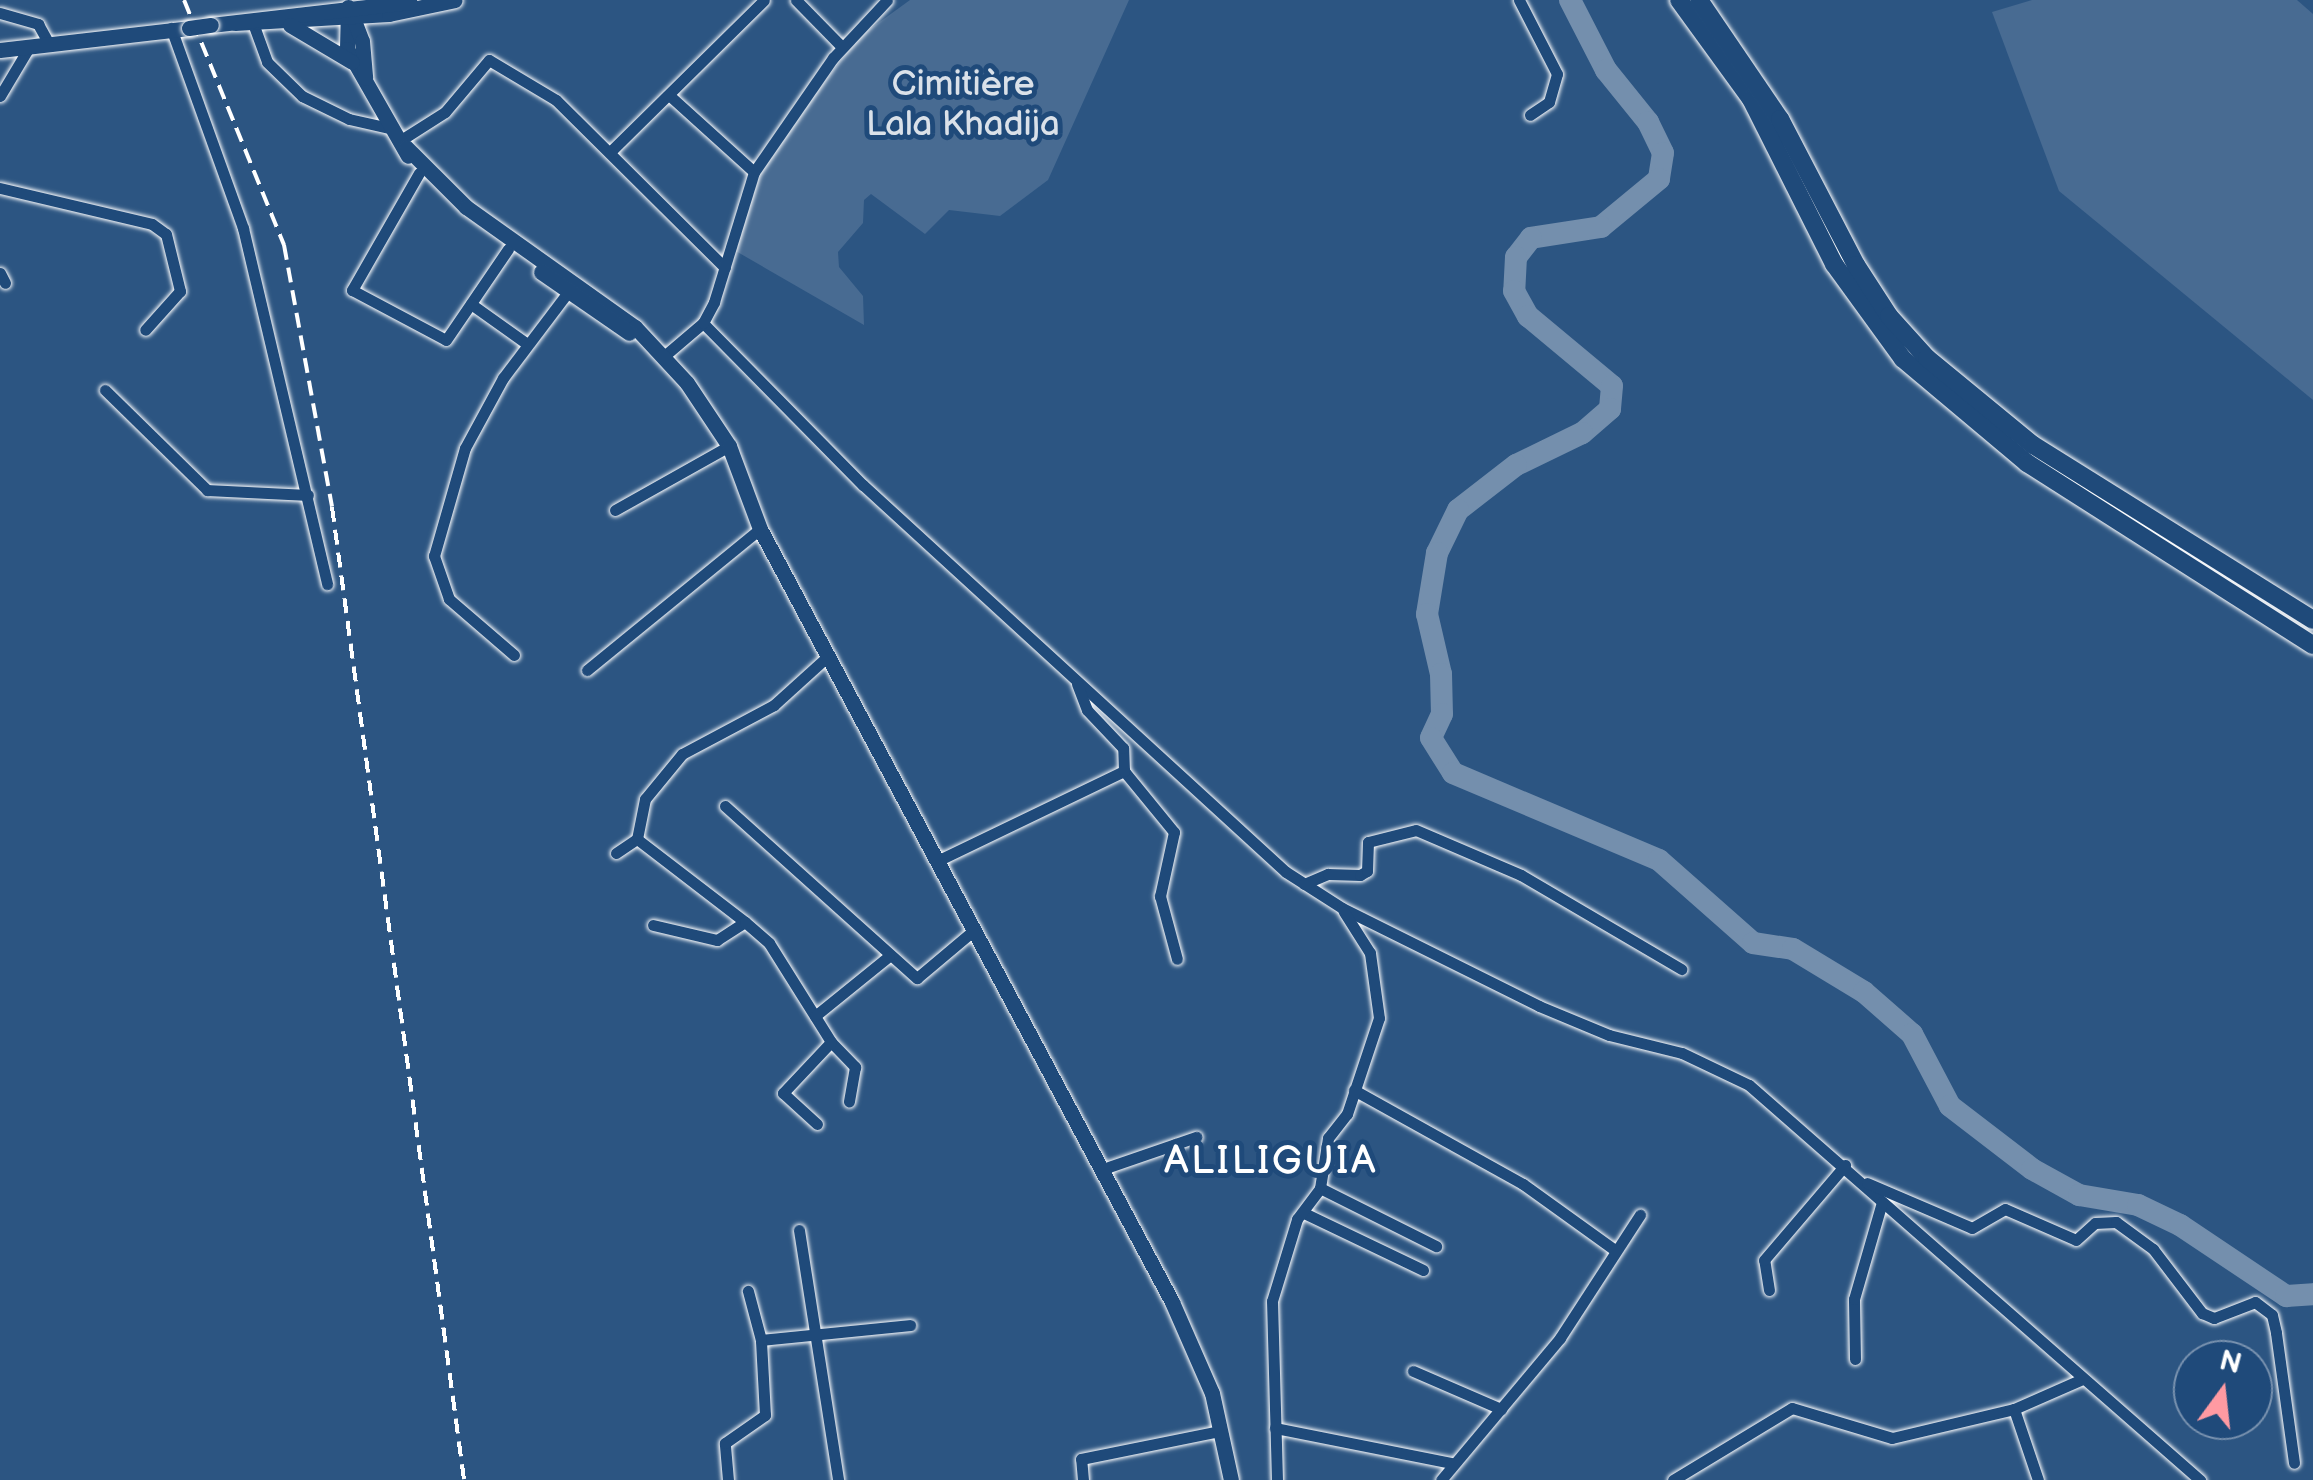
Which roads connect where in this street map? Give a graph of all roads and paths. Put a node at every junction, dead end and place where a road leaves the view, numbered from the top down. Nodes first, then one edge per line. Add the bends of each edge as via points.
1 (424, 0) edge
2 (455, 0) edge
3 (764, 0) edge
4 (796, 0) edge
5 (887, 0) edge
6 (1519, 0) edge
7 (1679, 0) edge
8 (1699, 0) edge
9 (395, 6) edge
10 (0, 13) edge
11 (349, 14) junction
12 (235, 22) junction
13 (286, 24) junction
14 (254, 26) junction
15 (171, 28) junction
16 (362, 41) junction
17 (50, 46) junction
18 (842, 47) junction
19 (28, 48) junction
20 (0, 50) edge
21 (354, 64) junction
22 (365, 78) junction
23 (0, 96) edge
24 (670, 96) junction
25 (1530, 115) dead end
26 (400, 138) junction
27 (610, 152) junction
28 (419, 172) junction
29 (754, 172) junction
30 (0, 188) edge
31 (508, 249) junction
32 (725, 268) junction
33 (568, 292) junction
34 (471, 304) junction
35 (703, 323) junction
36 (145, 330) dead end
37 (527, 344) junction
38 (650, 344) junction
39 (662, 356) junction
40 (106, 390) dead end
41 (728, 446) junction
42 (308, 495) junction
43 (615, 510) dead end
44 (760, 529) junction
45 (327, 584) dead end
46 (2313, 620) edge
47 (2313, 645) edge
48 (514, 655) dead end
49 (828, 656) junction
50 (587, 670) dead end
51 (1076, 682) junction
52 (1124, 770) junction
53 (725, 806) dead end
54 (637, 839) junction
55 (616, 853) dead end
56 (937, 861) junction
57 (1304, 884) junction
58 (1342, 908) junction
59 (746, 922) junction
60 (653, 925) dead end
61 (974, 930) junction
62 (889, 956) junction
63 (1177, 959) dead end
64 (1681, 969) dead end
65 (815, 1016) junction
66 (831, 1042) junction
67 (1354, 1090) junction
68 (850, 1101) dead end
69 (817, 1124) dead end
70 (1196, 1137) dead end
71 (1845, 1165) junction
72 (1100, 1170) junction
73 (1862, 1181) junction
74 (1320, 1188) junction
75 (1882, 1202) junction
76 (1304, 1214) junction
77 (1640, 1215) dead end
78 (799, 1230) dead end
79 (1436, 1246) dead end
80 (1614, 1250) junction
81 (1423, 1270) dead end
82 (1768, 1290) dead end
83 (748, 1291) dead end
84 (910, 1325) dead end
85 (814, 1336) junction
86 (761, 1340) junction
87 (1855, 1359) dead end
88 (1413, 1371) dead end
89 (2080, 1380) junction
90 (2014, 1409) junction
91 (1501, 1410) junction
92 (1275, 1428) junction
93 (1220, 1431) junction
94 (1452, 1463) junction
95 (2294, 1463) dead end
96 (1681, 1477) edge
97 (728, 1480) edge
98 (838, 1480) edge
99 (1083, 1480) edge
100 (1231, 1480) edge
101 (1277, 1480) edge
102 (1442, 1480) edge
103 (2038, 1480) edge
104 (2200, 1480) edge

1 - 9 main road
2 - 9 main road
3 - 24 street
4 - 18 street
5 - 18 street
6 - 25 street via 1557,74 1550,102
7 - 47 highway via 1752,99 1834,264 1903,359 2027,463
8 - 46 highway via 1780,119 1864,278 1927,358 2033,445
9 - 11 main road
9 - 16 main road
10 - 17 street via 38,24
11 - 12 main road
11 - 13 main road
11 - 16 main road
11 - 21 main road via 345,44
12 - 14 main road
12 - 15 main road, bridge
13 - 14 main road
13 - 21 main road
14 - 26 street via 267,62 302,96
15 - 17 main road
15 - 42 street via 243,228
16 - 22 main road
17 - 19 main road
18 - 29 street
19 - 20 main road
19 - 23 street
21 - 22 main road
22 - 26 main road
24 - 27 street
24 - 29 street
26 - 27 street via 445,112 489,60 556,100
26 - 28 main road
26 - 38 main road via 466,208 626,319
27 - 32 street
28 - 31 main road
28 - 34 street via 352,290 446,340
29 - 32 street
30 - 36 street via 160,227 180,290
31 - 33 main road
31 - 34 street
32 - 35 street
33 - 37 street
33 - 38 main road
34 - 37 street
35 - 39 street
35 - 51 street via 862,485
37 - 48 street via 465,448 434,556 450,599
38 - 39 main road
39 - 41 main road
40 - 42 street via 207,490
41 - 43 street
41 - 44 main road
42 - 45 street
44 - 49 main road
44 - 50 street
49 - 54 street via 774,706 682,754 645,799
49 - 56 main road
51 - 52 street via 1087,710 1123,748
51 - 57 street
52 - 56 street
52 - 63 street via 1174,832 1160,896
53 - 62 street
54 - 55 street
54 - 59 street
56 - 61 main road
57 - 58 street
57 - 64 street via 1328,874 1360,875 1367,871 1368,842 1416,830 1521,875
58 - 67 street via 1370,954 1380,1006
58 - 71 street via 1609,1036 1718,1067
59 - 60 street via 717,940
59 - 65 street via 770,943
61 - 62 street via 917,978
61 - 72 main road
62 - 65 street
65 - 66 street
66 - 68 street via 854,1067
66 - 69 street via 783,1093
67 - 74 street via 1328,1138
67 - 80 street via 1523,1184
70 - 72 street
71 - 73 street
71 - 82 street via 1764,1260
72 - 93 main road via 1172,1302 1212,1394
73 - 75 street
73 - 95 street via 1972,1228 2005,1209 2076,1240 2095,1223 2116,1222 2153,1249 2202,1313 2214,1318 2255,1302 2272,1315
74 - 76 street
74 - 79 street
75 - 87 street via 1854,1299
75 - 89 street
76 - 81 street
76 - 92 street via 1272,1301
77 - 80 street
78 - 85 street
80 - 91 street via 1560,1338
83 - 86 street
84 - 85 street
85 - 86 street
85 - 98 street
86 - 97 street via 765,1415 725,1443
88 - 91 street
89 - 90 street
89 - 104 street
90 - 96 street via 1892,1438 1792,1408
90 - 103 street
91 - 94 street
92 - 94 street
92 - 101 street
93 - 99 street via 1081,1459
93 - 100 main road
94 - 102 street

